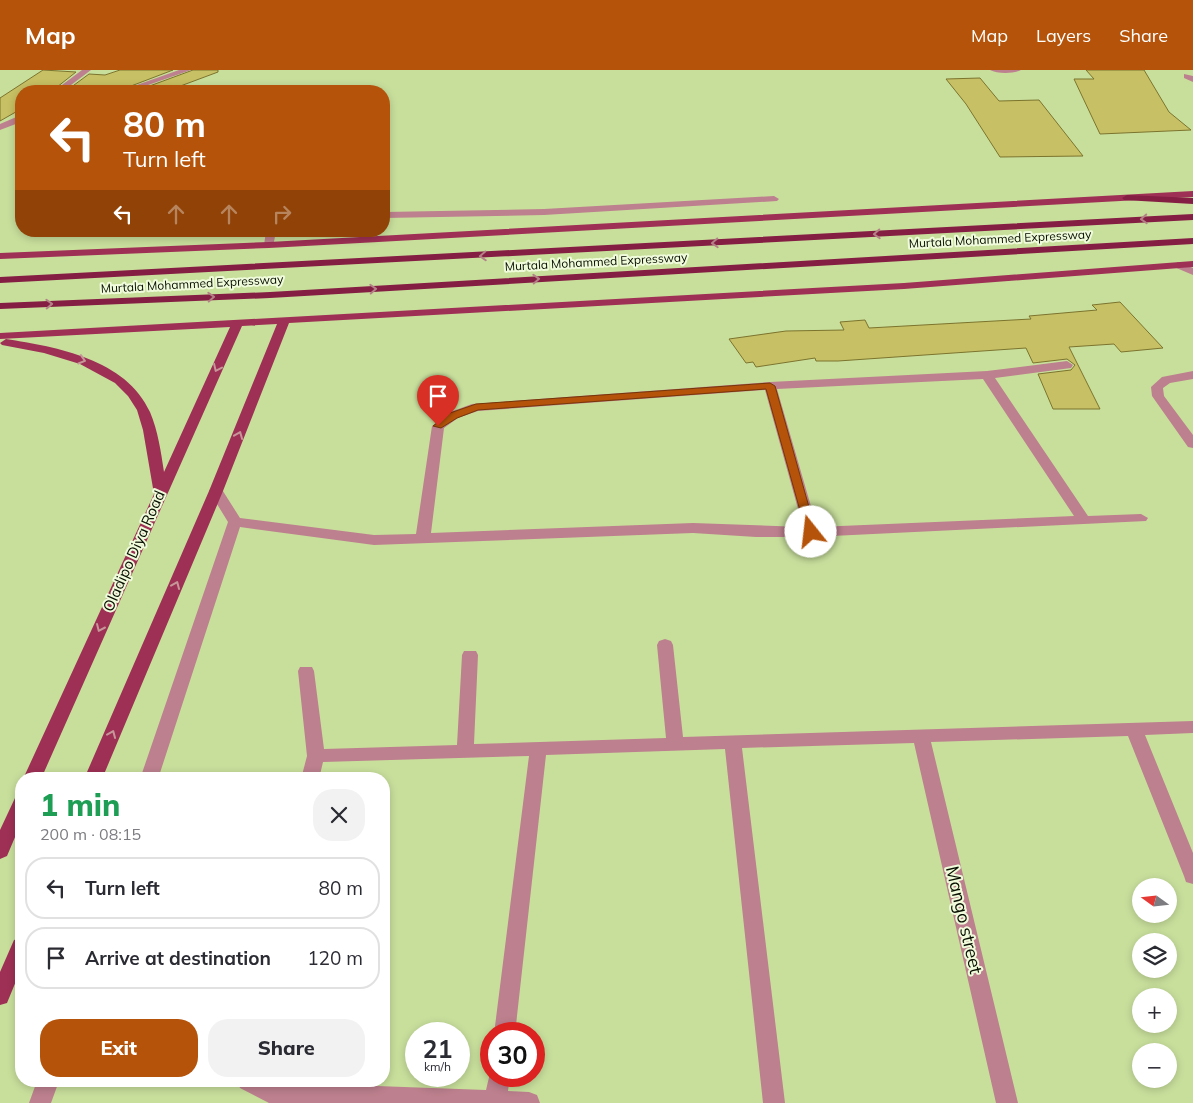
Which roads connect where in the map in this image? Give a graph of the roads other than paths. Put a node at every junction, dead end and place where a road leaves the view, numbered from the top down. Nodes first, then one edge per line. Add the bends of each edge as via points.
1 (87, 70) edge
2 (187, 70) edge
3 (994, 70) edge
4 (1017, 70) edge
5 (66, 85) edge
6 (142, 85) edge
7 (15, 122) edge
8 (0, 127) edge
9 (1193, 194) edge
10 (1127, 198) junction
11 (774, 199) dead end
12 (1193, 201) edge
13 (390, 215) edge
14 (1193, 217) edge
15 (270, 237) edge
16 (1193, 241) edge
17 (269, 245) junction
18 (0, 256) edge
19 (1193, 264) edge
20 (1178, 265) junction
21 (1193, 272) edge
22 (0, 280) edge
23 (0, 306) edge
24 (284, 322) junction
25 (237, 324) junction
26 (0, 336) edge
27 (0, 342) edge
28 (1067, 365) dead end
29 (987, 375) junction
30 (1193, 375) edge
31 (770, 386) junction
32 (1193, 444) edge
33 (216, 491) junction
34 (160, 493) junction
35 (1141, 518) dead end
36 (1084, 521) junction
37 (235, 522) junction
38 (811, 532) junction
39 (423, 538) junction
40 (666, 645) dead end
41 (470, 655) dead end
42 (306, 671) dead end
43 (1193, 727) edge
44 (1134, 729) junction
45 (921, 736) junction
46 (733, 742) junction
47 (675, 744) junction
48 (538, 748) junction
49 (465, 751) junction
50 (316, 756) junction
51 (35, 772) edge
52 (96, 772) edge
53 (151, 772) edge
54 (312, 772) edge
55 (15, 817) edge
56 (0, 851) edge
57 (1193, 876) edge
58 (15, 960) edge
59 (0, 996) edge
60 (505, 1022) edge
61 (46, 1087) edge
62 (259, 1087) edge
63 (498, 1087) edge
64 (327, 1099) edge
65 (496, 1102) junction
66 (40, 1103) edge
67 (529, 1103) edge
68 (774, 1103) edge
69 (1007, 1103) edge

1 - 5 street
2 - 6 street
3 - 4 street
7 - 8 street
9 - 10 main road
10 - 12 highway
10 - 17 main road
11 - 13 street via 544,212
14 -> 22 highway, Murtala Mohammed Expressway
15 - 17 street
23 -> 16 highway, Murtala Mohammed Expressway via 270,295
17 - 18 main road
19 - 20 main road
20 - 21 street
20 - 24 main road via 1036,277
24 - 25 main road
33 -> 24 main road
25 - 26 main road
25 -> 34 main road, Oladipo Diya Road
27 -> 34 main road via 29,346 90,363 125,388 142,410
28 - 29 street
29 - 31 street
29 - 36 street
30 - 32 street via 1166,380 1157,387 1158,396
31 - 38 street
31 - 39 street via 476,407 454,416 438,426
33 - 37 street
52 -> 33 main road
34 -> 51 main road, Oladipo Diya Road
35 - 36 street
36 - 38 street
37 - 39 street via 374,540
37 - 53 street
38 - 39 street via 693,528
40 - 47 street
41 - 49 street
42 - 50 street
43 - 44 street
44 - 45 street
44 - 57 street
45 - 46 street
45 - 69 street, Mango street
46 - 47 street
46 - 68 street
47 - 48 street
48 - 49 street
48 - 60 street
49 - 50 street
50 - 54 street
55 - 56 main road
58 - 59 main road
61 - 66 street
62 - 64 street via 269,1092
63 - 65 street
64 - 65 street
65 - 67 street

